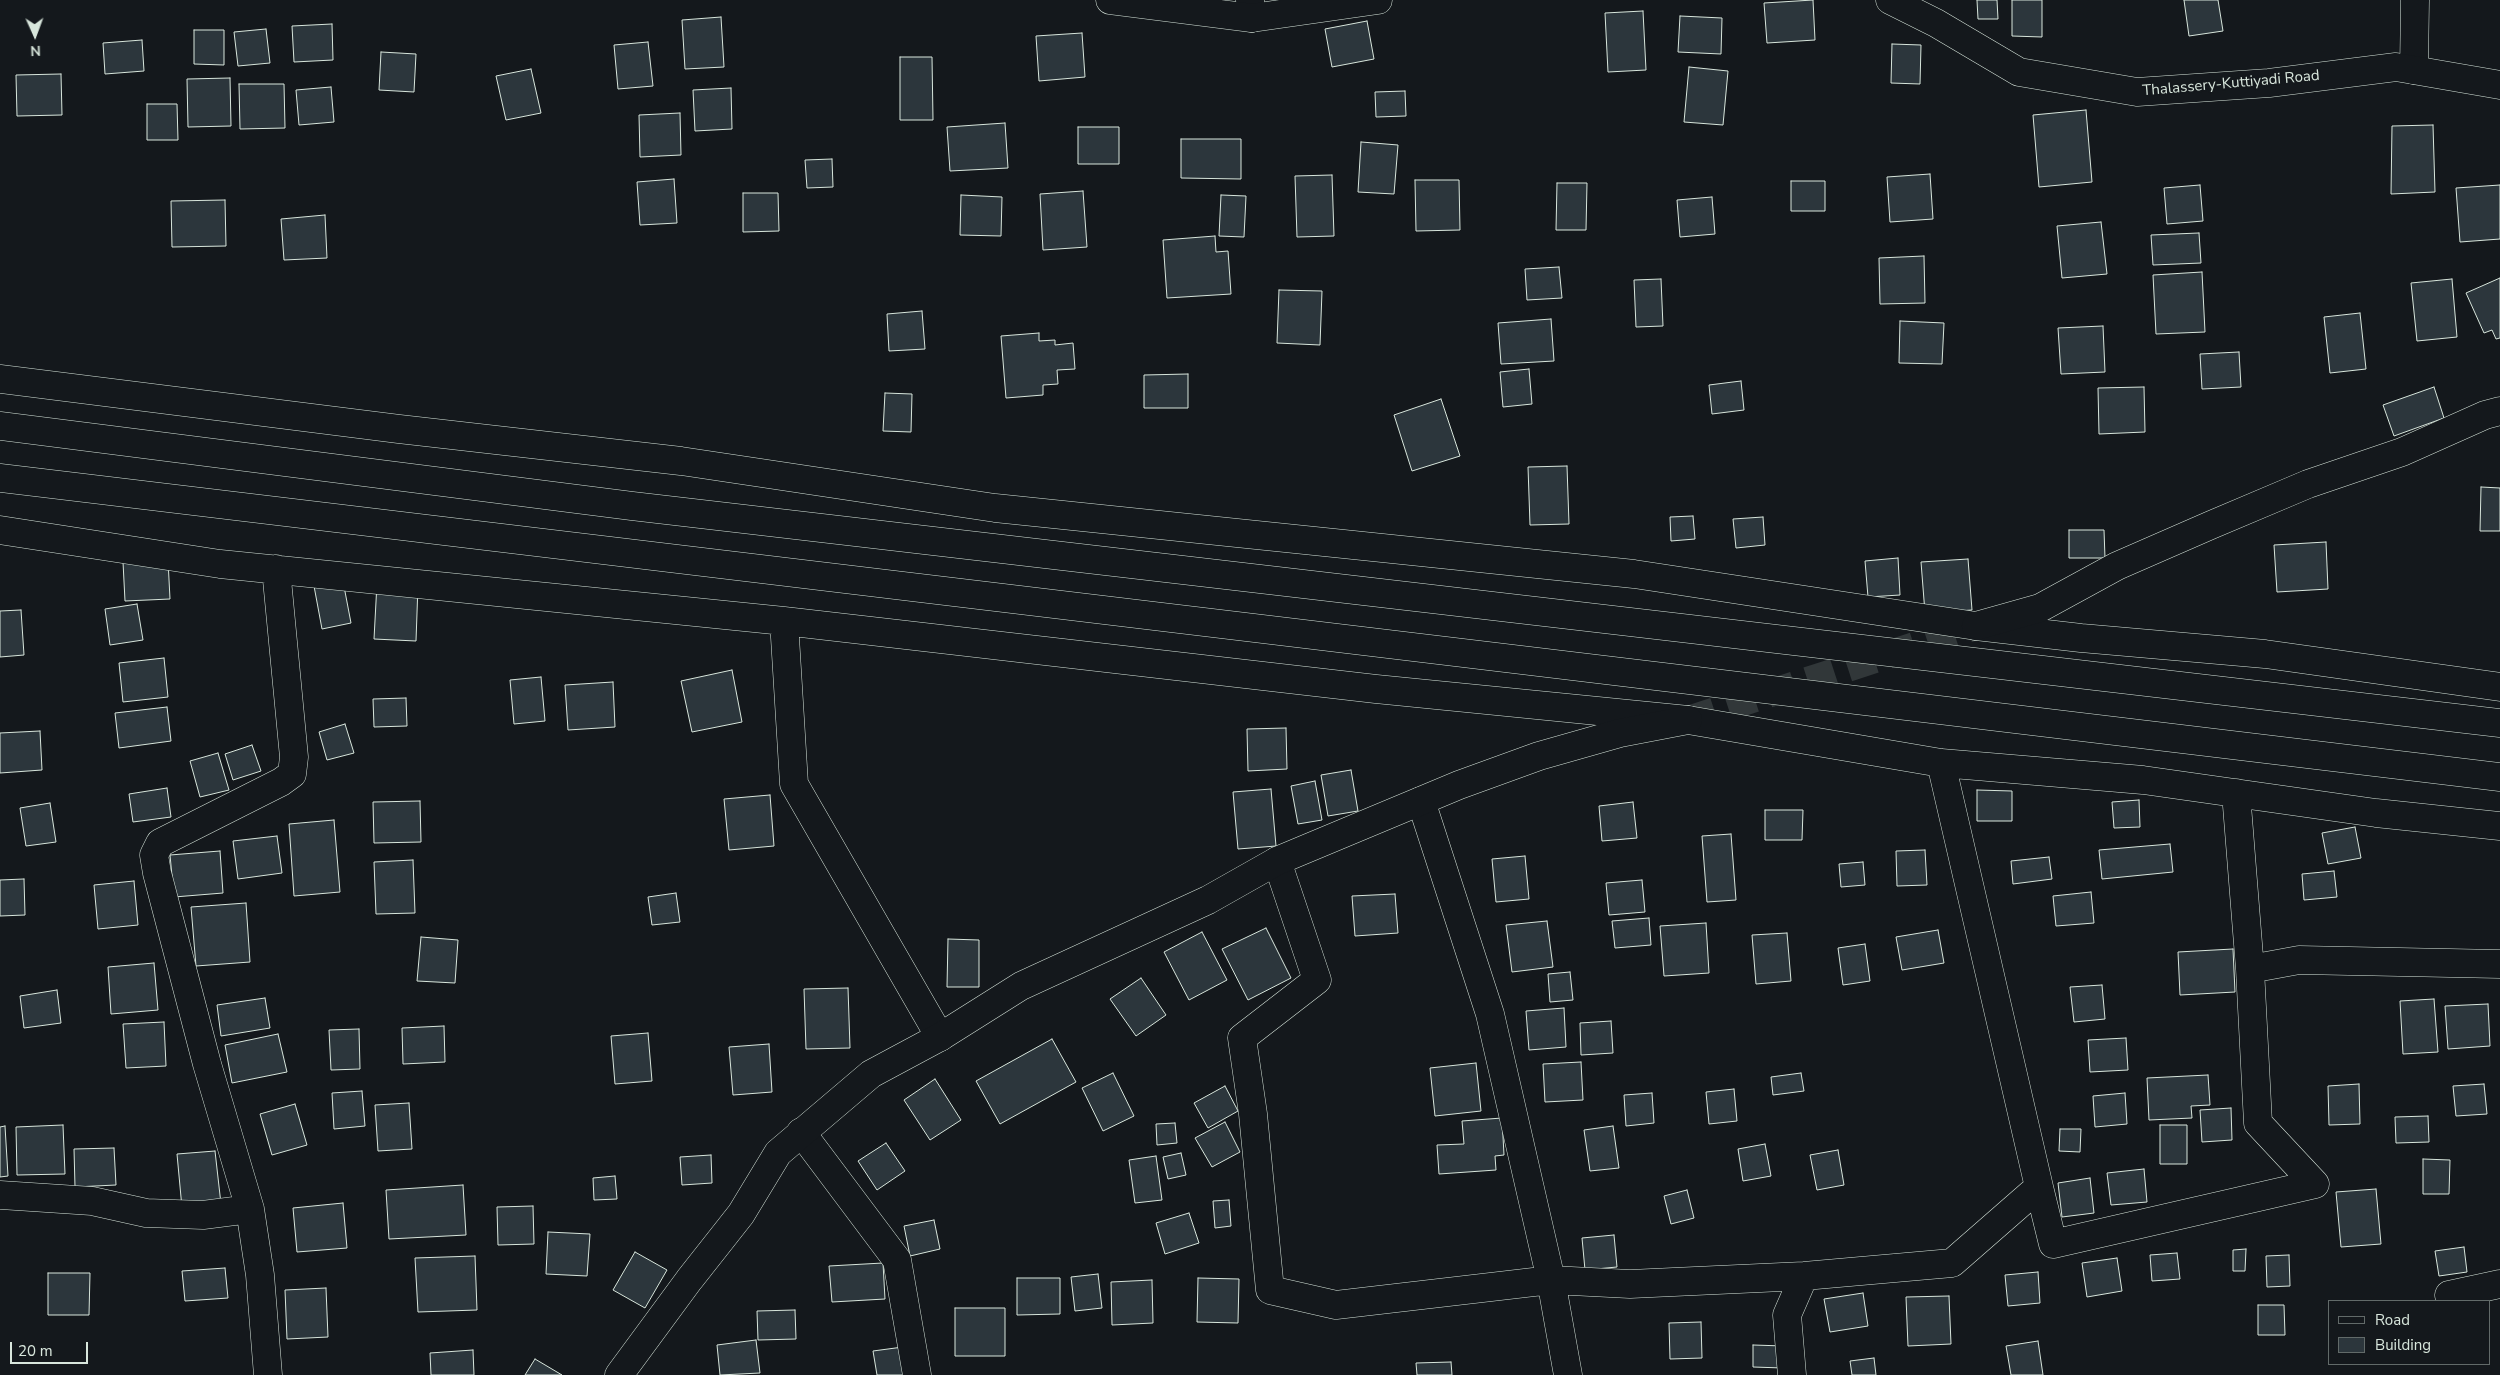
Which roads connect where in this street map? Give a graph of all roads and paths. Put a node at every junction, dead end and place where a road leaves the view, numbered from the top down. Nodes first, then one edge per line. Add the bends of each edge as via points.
1 (1110, 0) edge
2 (1378, 0) edge
3 (1890, 0) edge
4 (2415, 0) edge
5 (1251, 9) edge
6 (2414, 70) junction
7 (2500, 85) edge
8 (0, 379) edge
9 (2500, 411) edge
10 (0, 426) edge
11 (0, 478) edge
12 (0, 530) edge
13 (276, 568) junction
14 (784, 621) junction
15 (1976, 626) junction
16 (2500, 687) edge
17 (1688, 720) junction
18 (2500, 723) edge
19 (1941, 764) junction
20 (2500, 777) edge
21 (2236, 793) junction
22 (1421, 801) junction
23 (2500, 826) edge
24 (1277, 860) junction
25 (2500, 964) edge
26 (2250, 969) junction
27 (940, 1037) junction
28 (801, 1132) junction
29 (2039, 1187) junction
30 (0, 1195) edge
31 (250, 1209) junction
32 (1804, 1276) junction
33 (1551, 1280) junction
34 (2500, 1284) edge
35 (2449, 1295) dead end
36 (268, 1375) edge
37 (620, 1375) edge
38 (917, 1375) edge
39 (1568, 1375) edge
40 (1792, 1375) edge

1 - 5 main road
2 - 5 main road
3 - 6 main road, Thalassery-Kuttiyadi Road via 2020,72 2137,92 2269,83 2396,67
4 - 6 main road
6 - 7 main road, Thalassery-Kuttiyadi Road
8 - 15 main road via 400,430 681,461 995,508 1634,574
9 - 15 main road via 2402,452 2308,484 2211,525 2117,566 2040,608
10 - 18 main road via 632,506
11 - 20 main road
12 - 13 main road via 220,564
13 - 14 main road
13 - 31 main road via 294,757 292,774 160,842 154,855 207,1064
14 - 17 main road via 1376,690
14 - 27 main road via 794,784
15 - 16 main road via 2265,654
17 - 19 main road
17 - 22 main road via 1620,733 1539,756
19 - 21 main road via 2143,780
19 - 29 main road
21 - 23 main road
21 - 26 main road
22 - 24 main road
22 - 33 main road via 1490,1014
24 - 27 main road via 1208,900 1021,986
24 - 33 main road via 1318,980 1242,1038 1253,1114 1270,1290 1336,1305
25 - 26 main road via 2299,960
26 - 29 main road via 2258,1123 2314,1184 2053,1244
27 - 28 main road via 870,1074
28 - 37 main road via 778,1153 741,1214
28 - 38 main road via 897,1260
29 - 32 main road via 1952,1263
30 - 31 main road via 92,1201 146,1213 203,1216
31 - 36 main road via 260,1275
32 - 33 main road via 1630,1284
32 - 40 main road via 1787,1315
33 - 39 main road
34 - 35 main road

